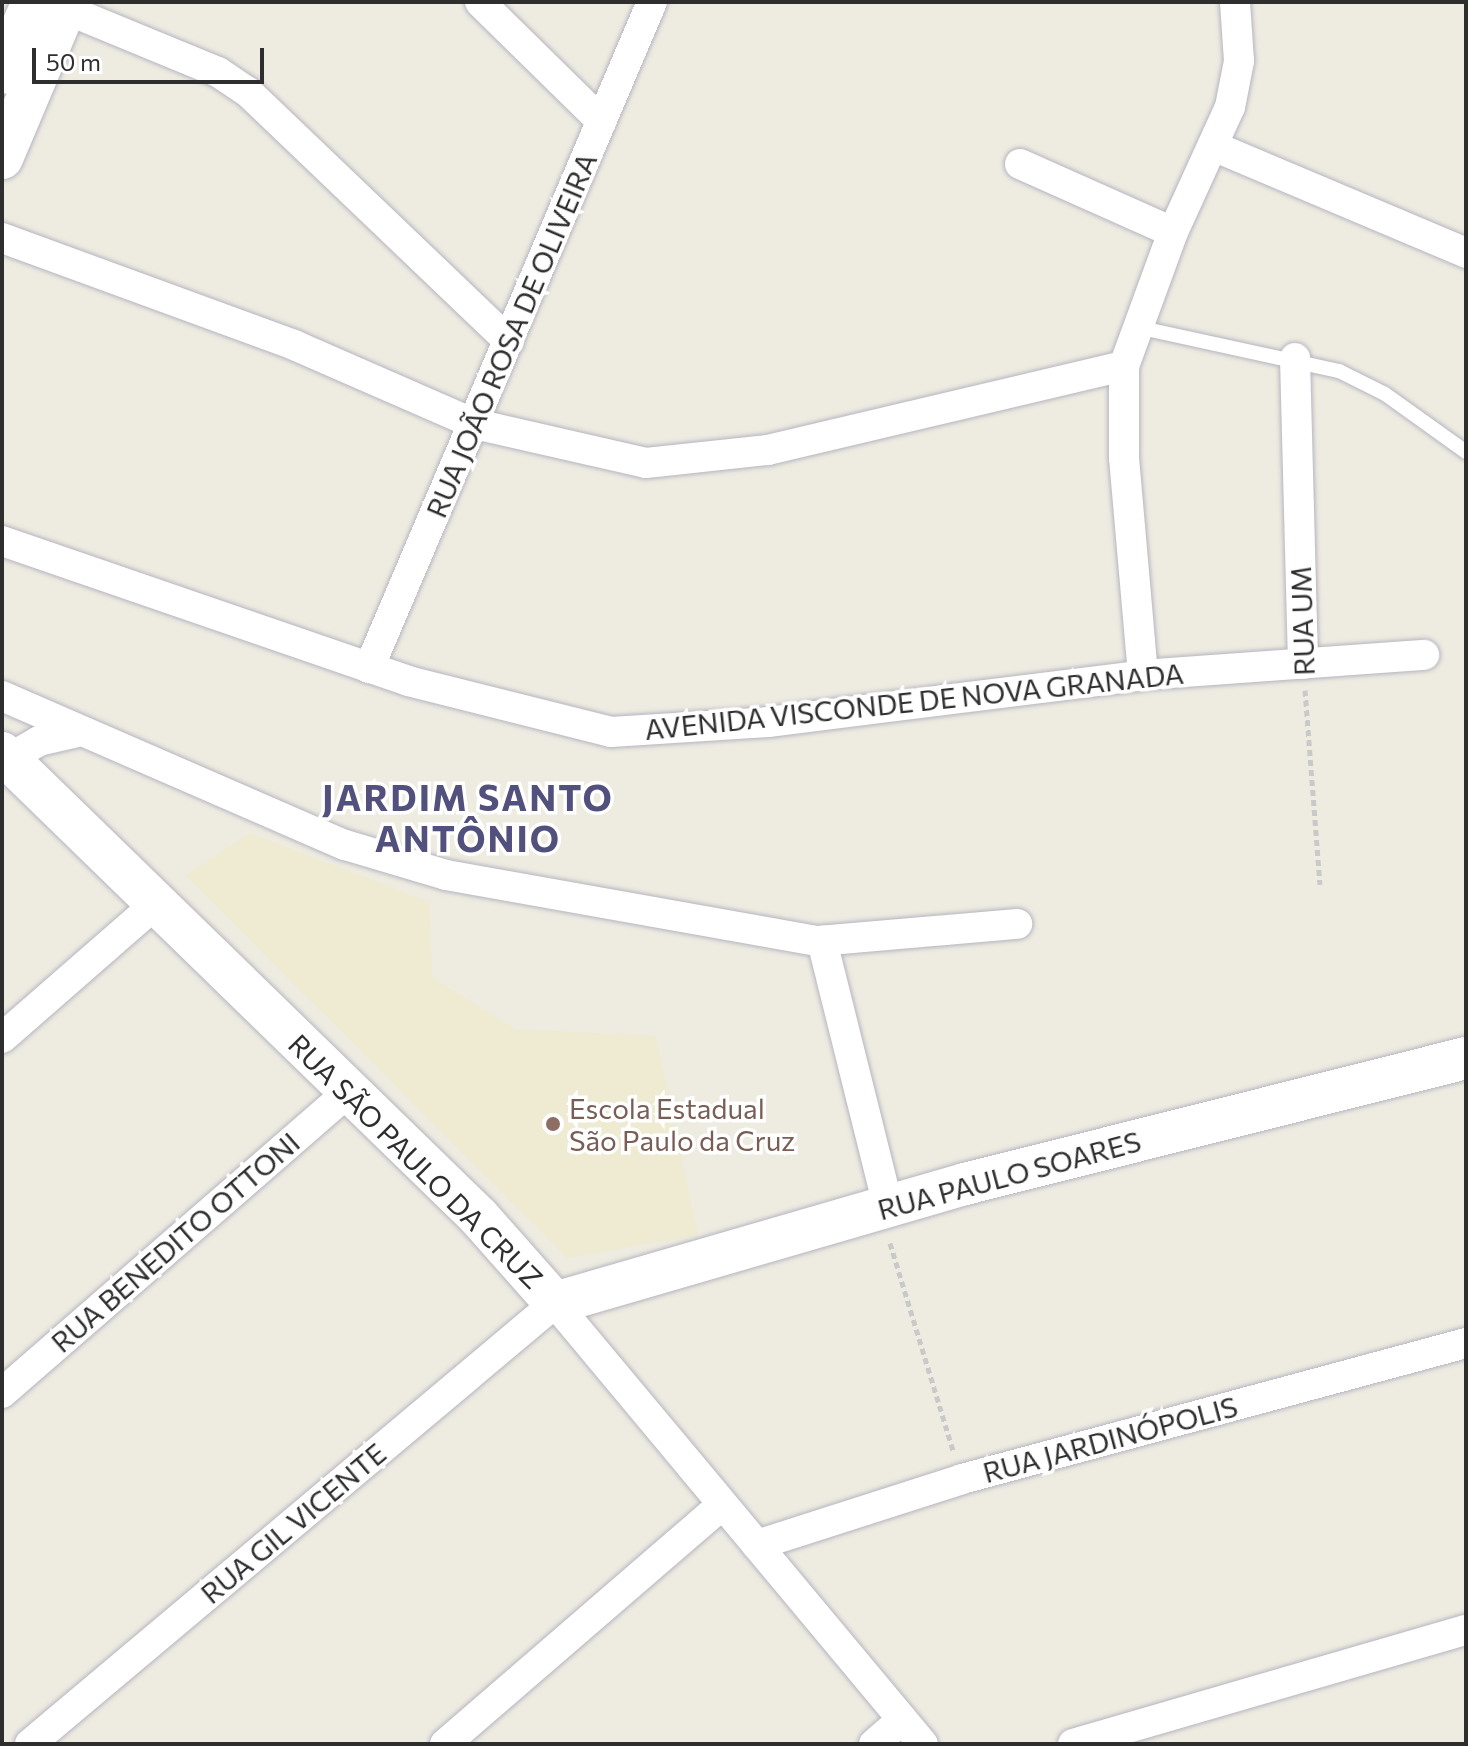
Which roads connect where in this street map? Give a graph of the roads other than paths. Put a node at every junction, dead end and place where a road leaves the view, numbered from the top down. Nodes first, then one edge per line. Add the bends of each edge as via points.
1 (480, 2) edge
2 (652, 2) edge
3 (1235, 2) edge
4 (53, 4) edge
5 (2, 73) edge
6 (601, 121) junction
7 (1213, 146) junction
8 (2, 158) edge
9 (1020, 164) dead end
10 (1173, 232) junction
11 (2, 238) edge
12 (1466, 253) edge
13 (1137, 327) junction
14 (509, 341) junction
15 (1295, 358) junction
16 (1124, 366) junction
17 (475, 424) junction
18 (1466, 452) edge
19 (2, 541) edge
20 (1424, 655) dead end
21 (1303, 664) junction
22 (369, 668) junction
23 (1143, 675) junction
24 (2, 696) edge
25 (77, 732) junction
26 (5, 756) edge
27 (158, 902) junction
28 (1017, 924) dead end
29 (822, 941) junction
30 (2, 1038) edge
31 (1466, 1058) edge
32 (349, 1091) junction
33 (884, 1208) junction
34 (555, 1303) junction
35 (1466, 1343) edge
36 (2, 1393) edge
37 (721, 1506) junction
38 (757, 1545) junction
39 (1466, 1630) edge
40 (902, 1720) junction
41 (30, 1744) edge
42 (445, 1744) edge
43 (874, 1744) edge
44 (923, 1744) edge
45 (1073, 1744) edge

1 - 6 street
2 - 6 street, RUA JOÃO ROSA DE OLIVEIRA
3 - 7 street via 1238,79
4 - 5 street
4 - 8 street
4 - 14 street via 218,72 248,92
6 - 14 street, RUA JOÃO ROSA DE OLIVEIRA
7 - 10 street
7 - 12 street
9 - 10 street
10 - 13 street
11 - 17 street via 294,345
13 - 15 lane
13 - 16 street
14 - 17 street, RUA JOÃO ROSA DE OLIVEIRA
15 - 18 lane via 1354,377
15 - 21 street, RUA UM
16 - 17 street via 768,450 676,461 624,461
16 - 23 street via 1124,458
17 - 22 street, RUA JOÃO ROSA DE OLIVEIRA
19 - 22 street, AVENIDA VISCONDE DE NOVA GRANADA
20 - 21 street, AVENIDA VISCONDE DE NOVA GRANADA
21 - 23 street, AVENIDA VISCONDE DE NOVA GRANADA
22 - 23 street, AVENIDA VISCONDE DE NOVA GRANADA via 572,726 611,732 768,722
24 - 25 street
25 - 26 street
25 - 29 street via 345,845 446,875 774,937
26 - 27 street, RUA SÃO PAULO DA CRUZ
27 - 30 street
27 - 32 street, RUA SÃO PAULO DA CRUZ
28 - 29 street
29 - 33 street
31 - 33 street, RUA PAULO SOARES
32 - 34 street, RUA SÃO PAULO DA CRUZ via 478,1216
32 - 36 street, RUA BENEDITO OTTONI
33 - 34 street, RUA PAULO SOARES
34 - 37 street, RUA SÃO PAULO DA CRUZ
34 - 41 street, RUA GIL VICENTE
35 - 38 street, RUA JARDINÓPOLIS via 962,1479
37 - 38 street, RUA SÃO PAULO DA CRUZ
37 - 42 street
38 - 40 street, RUA SÃO PAULO DA CRUZ
39 - 45 street
40 - 43 street
40 - 44 street, RUA SÃO PAULO DA CRUZ

